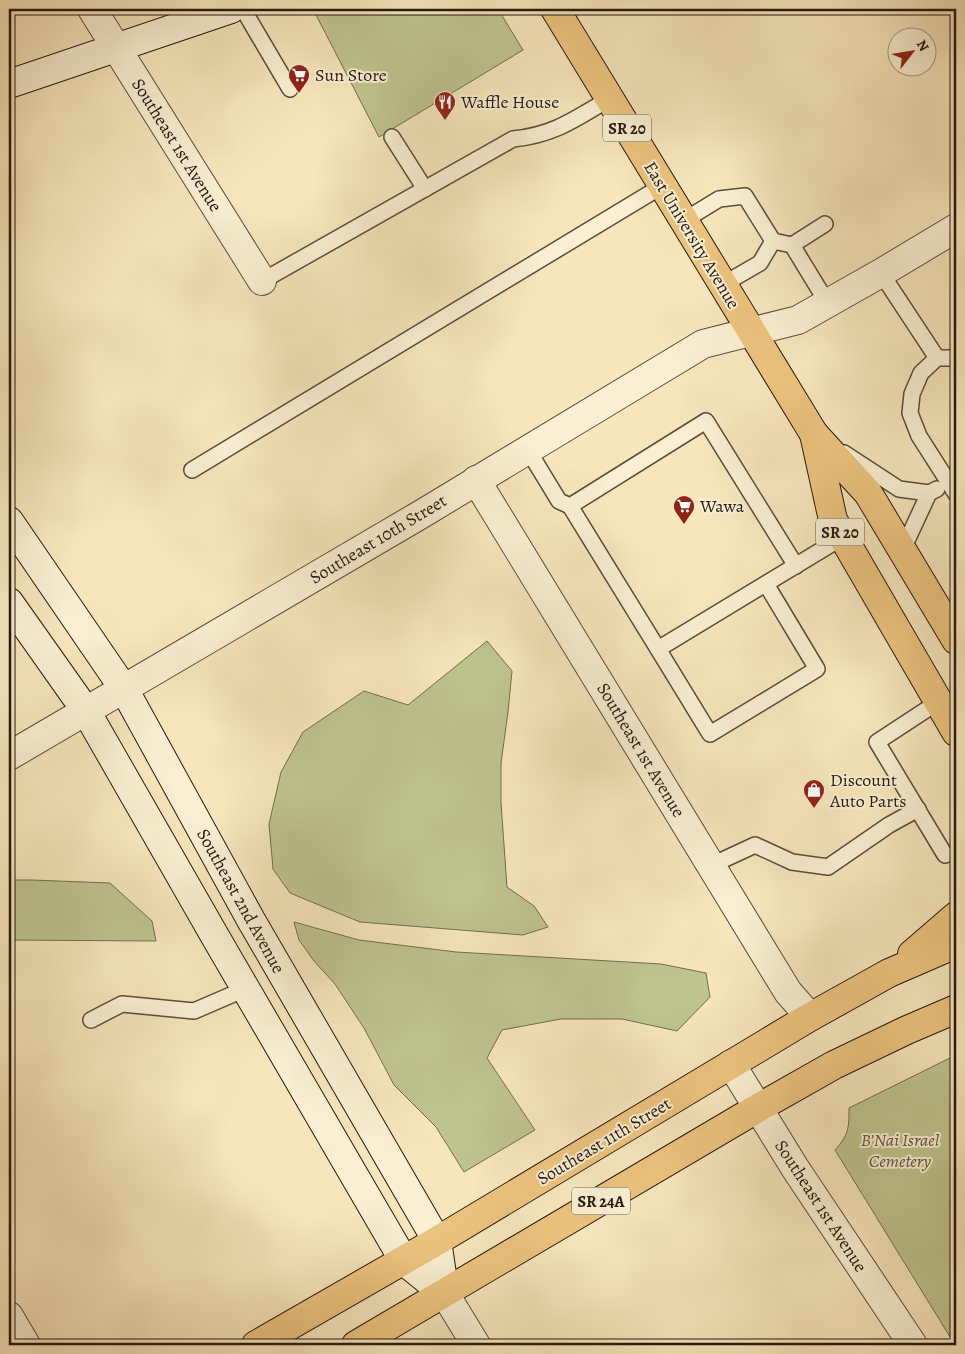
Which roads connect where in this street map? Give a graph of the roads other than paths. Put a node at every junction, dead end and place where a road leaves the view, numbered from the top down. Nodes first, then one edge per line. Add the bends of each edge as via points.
1 (92, 9) edge
2 (231, 9) edge
3 (243, 9) edge
4 (555, 9) edge
5 (116, 48) junction
6 (9, 84) edge
7 (290, 89) dead end
8 (609, 99) junction
9 (392, 137) dead end
10 (662, 186) junction
11 (425, 189) junction
12 (683, 221) junction
13 (826, 224) dead end
14 (956, 228) edge
15 (773, 241) junction
16 (792, 245) junction
17 (882, 274) junction
18 (262, 281) joint
19 (722, 286) junction
20 (828, 304) junction
21 (750, 331) junction
22 (937, 358) junction
23 (956, 358) edge
24 (814, 434) junction
25 (528, 450) junction
26 (192, 470) dead end
27 (476, 480) junction
28 (953, 488) edge
29 (929, 493) junction
30 (570, 506) junction
31 (9, 521) edge
32 (843, 537) junction
33 (903, 549) junction
34 (796, 566) junction
35 (766, 584) junction
36 (9, 602) edge
37 (956, 640) edge
38 (658, 649) junction
39 (124, 689) junction
40 (938, 702) junction
41 (86, 711) junction
42 (956, 732) edge
43 (9, 756) edge
44 (918, 809) junction
45 (945, 855) dead end
46 (712, 866) junction
47 (956, 916) edge
48 (956, 944) edge
49 (889, 973) junction
50 (245, 989) junction
51 (956, 1009) edge
52 (810, 1017) junction
53 (91, 1020) dead end
54 (731, 1064) junction
55 (758, 1108) junction
56 (437, 1241) junction
57 (404, 1261) junction
58 (445, 1294) junction
59 (9, 1316) edge
60 (26, 1345) edge
61 (256, 1345) edge
62 (356, 1345) edge
63 (476, 1345) edge
64 (913, 1345) edge

1 - 5 street, Southeast 1st Avenue
2 - 5 street
3 - 7 lane
4 - 8 main road, East University Avenue / SR 20
5 - 6 street
5 - 18 street, Southeast 1st Avenue
8 - 10 main road, East University Avenue / SR 20
8 - 11 lane via 555,130 514,139
9 - 11 lane
10 - 12 main road, East University Avenue / SR 20
10 - 26 lane
11 - 18 lane
12 - 15 lane via 719,199 744,196
12 - 19 main road, East University Avenue / SR 20
13 - 16 lane
14 - 17 street, Southeast 10th Street
15 - 16 lane
15 - 19 lane via 760,263
16 - 20 lane
17 - 20 street, Southeast 10th Street
17 - 22 lane
19 - 21 main road, East University Avenue / SR 20
20 - 21 street, Southeast 10th Street via 798,320
21 - 24 main road, East University Avenue / SR 20
21 - 25 street, Southeast 10th Street via 703,344
22 - 23 lane
22 - 28 lane via 921,373 912,394 910,413 919,436
24 - 29 lane via 899,489
24 - 32 main road, East University Avenue / SR 20 via 833,520
24 - 33 main road, East University Avenue / SR 20 via 868,493
25 - 27 street, Southeast 10th Street
25 - 30 lane via 559,501
27 - 39 street, Southeast 10th Street
27 - 46 street, Southeast 1st Avenue
28 - 29 lane
29 - 33 lane
30 - 34 lane via 706,421
30 - 38 lane
31 - 39 street, Southeast 2nd Avenue
32 - 34 lane
32 - 40 main road, East University Avenue / SR 20
33 - 37 main road, East University Avenue / SR 20
34 - 35 lane
35 - 38 lane
35 - 38 lane via 818,669 710,734
36 - 41 street, Southeast 2nd Avenue
39 - 41 street, Southeast 10th Street
39 - 56 street, Southeast 2nd Avenue via 251,920
40 - 42 main road, East University Avenue / SR 20
40 - 44 lane via 877,742
41 - 43 street, Southeast 10th Street
41 - 50 street, Southeast 2nd Avenue
44 - 45 lane
44 - 46 lane via 828,867 792,862 755,845
46 - 52 street, Southeast 1st Avenue via 788,992
47 - 49 main road
48 - 49 main road, Southeast 11th Street / SR 24A
49 - 52 main road, Southeast 11th Street / SR 24A
50 - 53 lane via 194,1011 122,1004
50 - 57 street, Southeast 2nd Avenue
51 - 55 main road, SR 24A via 834,1065
52 - 54 main road, Southeast 11th Street / SR 24A
54 - 55 street, Southeast 1st Avenue
54 - 56 main road, Southeast 11th Street / SR 24A
55 - 58 main road, SR 24A
55 - 64 street, Southeast 1st Avenue
56 - 57 main road, Southeast 11th Street / SR 24A
56 - 58 street, Southeast 2nd Avenue
57 - 58 street, Southeast 2nd Avenue
57 - 61 main road, Southeast 11th Street / SR 24A
58 - 62 main road, SR 24A
58 - 63 street, Southeast 2nd Avenue
59 - 60 street

